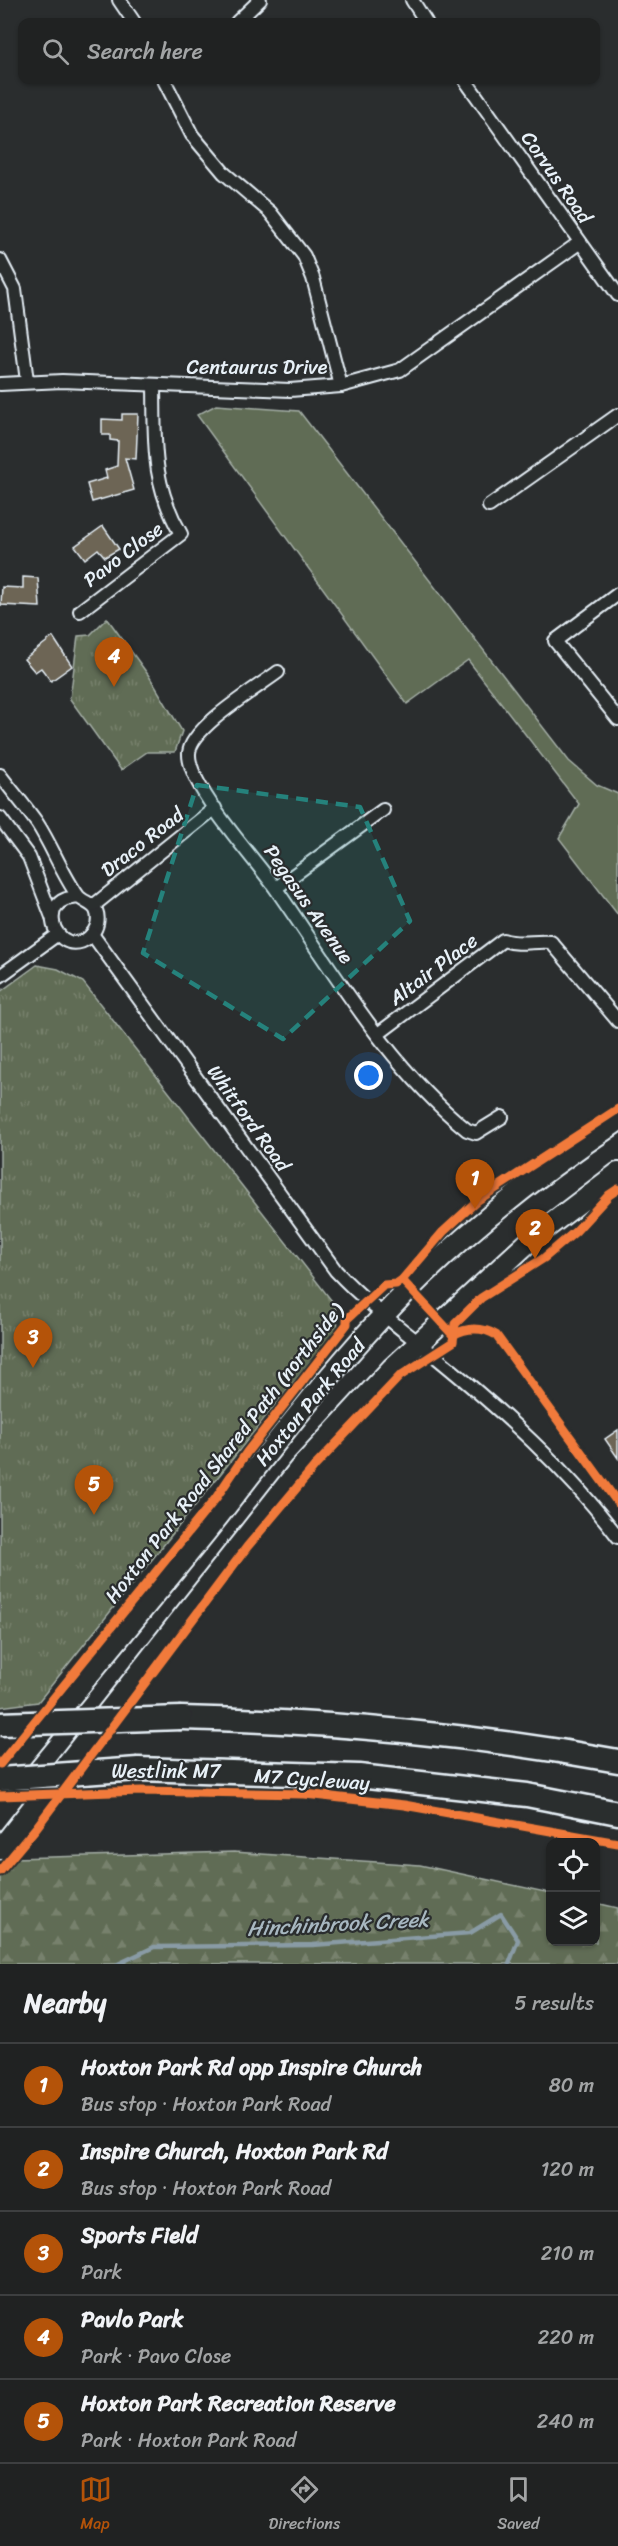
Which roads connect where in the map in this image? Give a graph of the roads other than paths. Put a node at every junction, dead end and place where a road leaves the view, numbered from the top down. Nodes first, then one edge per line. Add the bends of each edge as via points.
1 (119, 0) edge
2 (260, 0) edge
3 (412, 0) edge
4 (131, 18) edge
5 (241, 18) edge
6 (423, 18) edge
7 (166, 84) edge
8 (468, 84) edge
9 (579, 243) junction
10 (0, 260) edge
11 (618, 295) edge
12 (27, 381) junction
13 (0, 384) edge
14 (154, 385) junction
15 (341, 386) junction
16 (618, 415) edge
17 (489, 506) dead end
18 (618, 594) edge
19 (80, 611) dead end
20 (278, 672) dead end
21 (618, 719) edge
22 (0, 775) edge
23 (215, 808) junction
24 (383, 810) dead end
25 (0, 818) edge
26 (276, 888) junction
27 (79, 897) junction
28 (93, 906) junction
29 (52, 917) junction
30 (58, 934) junction
31 (92, 934) junction
32 (0, 976) edge
33 (618, 1021) edge
34 (378, 1034) junction
35 (502, 1118) dead end
36 (618, 1121) edge
37 (618, 1173) edge
38 (383, 1317) junction
39 (417, 1343) junction
40 (618, 1537) edge
41 (0, 1724) edge
42 (618, 1761) edge
43 (0, 1781) edge
44 (618, 1813) edge
45 (0, 1849) edge

1 - 4 street
2 - 5 street
3 - 6 street
7 - 15 street via 192,135 224,173 270,212 304,256
8 - 9 street, Corvus Road
9 - 11 street, Corvus Road
9 - 15 street, Centaurus Drive via 400,369
10 - 12 street via 15,289
12 - 13 street, Centaurus Drive
12 - 14 street, Centaurus Drive
14 - 15 street, Centaurus Drive via 290,390
14 - 19 street, Pavo Close via 156,465 166,507 181,534
16 - 17 street
18 - 21 street via 555,641
20 - 23 street, Pegasus Avenue via 192,741 190,763
22 - 27 street via 36,823
23 - 26 street, Pegasus Avenue
23 - 28 street, Draco Road
24 - 26 street
25 - 29 street via 29,857
26 - 34 street, Pegasus Avenue
27 - 28 street
27 - 29 street via 65,899
28 - 31 street via 98,920
29 - 30 street
30 - 31 street via 74,943
30 - 32 street
31 - 38 street, Whitford Road via 336,1271
33 - 34 street, Altair Place via 551,942 519,944 503,940
34 - 35 street, Pegasus Avenue via 425,1091 467,1131 476,1133
36 - 38 main road, Hoxton Park Road via 465,1237
37 - 39 main road, Hoxton Park Road via 534,1237
38 - 39 street, Whitford Road
38 - 43 main road, Hoxton Park Road via 269,1448 206,1531
39 - 40 street, Whitford Road via 569,1476
39 - 45 main road, Hoxton Park Road via 300,1468
41 - 42 highway, bridge via 181,1718 303,1721 456,1735
43 - 44 highway, Westlink M7, bridge via 138,1769 359,1776 527,1795

